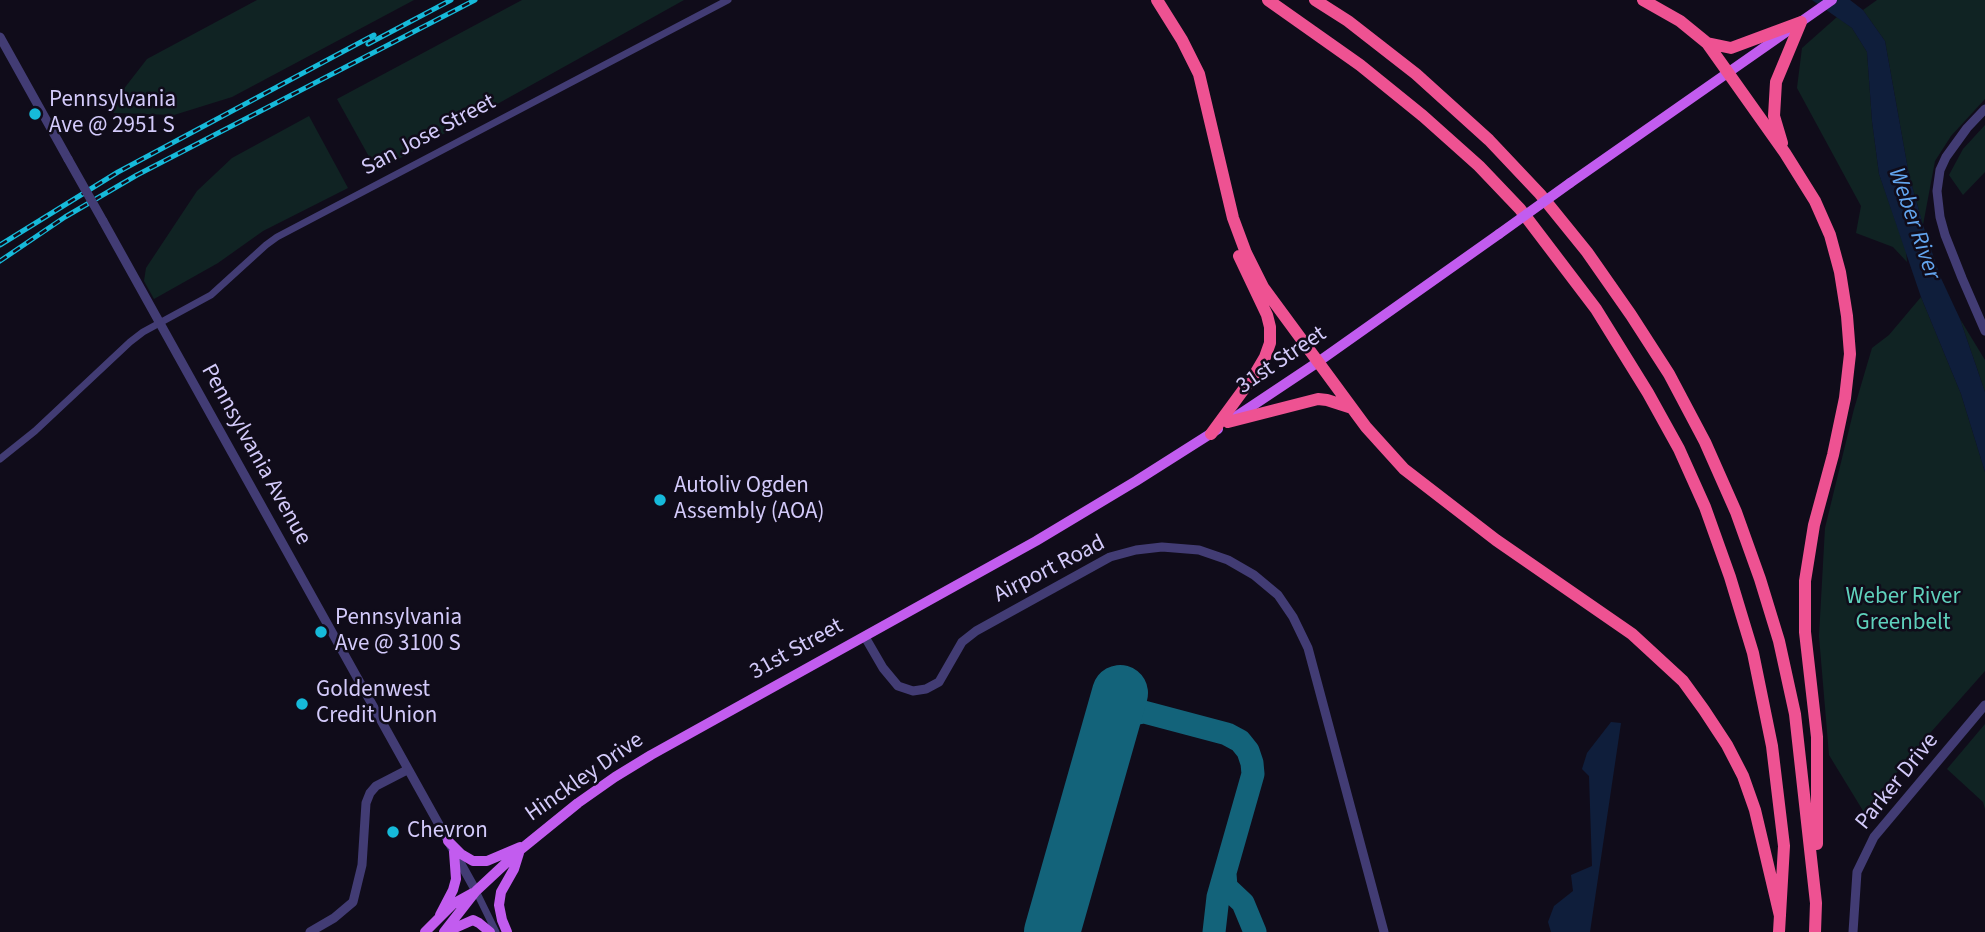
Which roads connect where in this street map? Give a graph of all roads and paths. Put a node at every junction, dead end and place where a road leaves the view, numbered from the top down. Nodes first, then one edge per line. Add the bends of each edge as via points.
1 (728, 0) edge
2 (1157, 0) edge
3 (1268, 0) edge
4 (1315, 0) edge
5 (1643, 0) edge
6 (1832, 0) edge
7 (1801, 22) junction
8 (0, 37) edge
9 (1707, 43) junction
10 (1728, 74) junction
11 (1985, 109) edge
12 (1785, 153) junction
13 (1233, 218) junction
14 (159, 323) junction
15 (1985, 331) edge
16 (1318, 362) junction
17 (1352, 408) junction
18 (1228, 422) junction
19 (1210, 434) junction
20 (0, 458) edge
21 (865, 637) junction
22 (1985, 705) edge
23 (728, 713) joint
24 (407, 769) junction
25 (448, 841) junction
26 (523, 848) junction
27 (454, 852) junction
28 (476, 891) junction
29 (1816, 903) junction
30 (440, 915) junction
31 (1780, 916) junction
32 (310, 932) edge
33 (425, 932) edge
34 (445, 932) edge
35 (490, 932) edge
36 (496, 932) edge
37 (507, 932) edge
38 (1384, 932) edge
39 (1779, 932) edge
40 (1815, 932) edge
41 (1853, 932) edge

1 - 14 street, San Jose Street via 277,237 211,295
2 - 13 highway via 1199,74
3 - 31 highway via 1360,65 1479,166 1520,209 1596,309 1654,404 1705,507 1753,653 1772,746 1784,846
4 - 29 highway via 1416,74 1489,140 1587,252 1669,374 1736,512 1779,642 1795,714
5 - 9 highway
6 - 7 main road, 31st Street
7 - 9 highway via 1731,48
7 - 10 main road, 31st Street
7 - 12 highway via 1776,82 1774,116
8 - 14 street, Pennsylvania Avenue, bridge
9 - 10 highway
10 - 12 highway
10 - 16 main road, 31st Street, bridge
11 - 15 street via 1946,157 1937,191 1945,235
12 - 29 highway via 1830,235 1840,272 1850,354 1845,398 1805,581 1805,632 1817,737
13 - 16 highway via 1264,287
13 - 19 highway via 1234,241 1267,315 1270,343 1255,374
14 - 20 street, San Jose Street via 130,342
14 - 24 street, Pennsylvania Avenue
16 - 17 highway
16 - 18 main road, 31st Street
17 - 18 highway via 1318,399
17 - 31 highway via 1404,469 1496,540 1632,634 1683,681 1743,776
18 - 19 main road, 31st Street
19 - 21 main road, 31st Street via 1058,528
21 - 23 main road, 31st Street
21 - 38 street, Airport Road via 898,686 926,689 939,682 962,642 976,631 1111,557 1162,547 1199,550 1228,560 1278,595 1308,648
22 - 41 street, Parker Drive via 1874,837 1857,872
23 - 26 main road, Hinckley Drive via 615,778
24 - 25 street, Pennsylvania Avenue
24 - 32 street via 370,793 353,902
25 - 26 main road via 473,861 487,861
25 - 27 street, Pennsylvania Avenue
26 - 28 main road, Hinckley Drive
26 - 37 main road via 501,892 499,905
27 - 28 street, Pennsylvania Avenue
27 - 30 main road via 456,879
28 - 30 main road, Hinckley Drive
28 - 34 main road, Hinckley Drive
28 - 36 street
29 - 40 highway
30 - 33 main road, Hinckley Drive
31 - 39 highway
34 - 35 main road via 473,920

